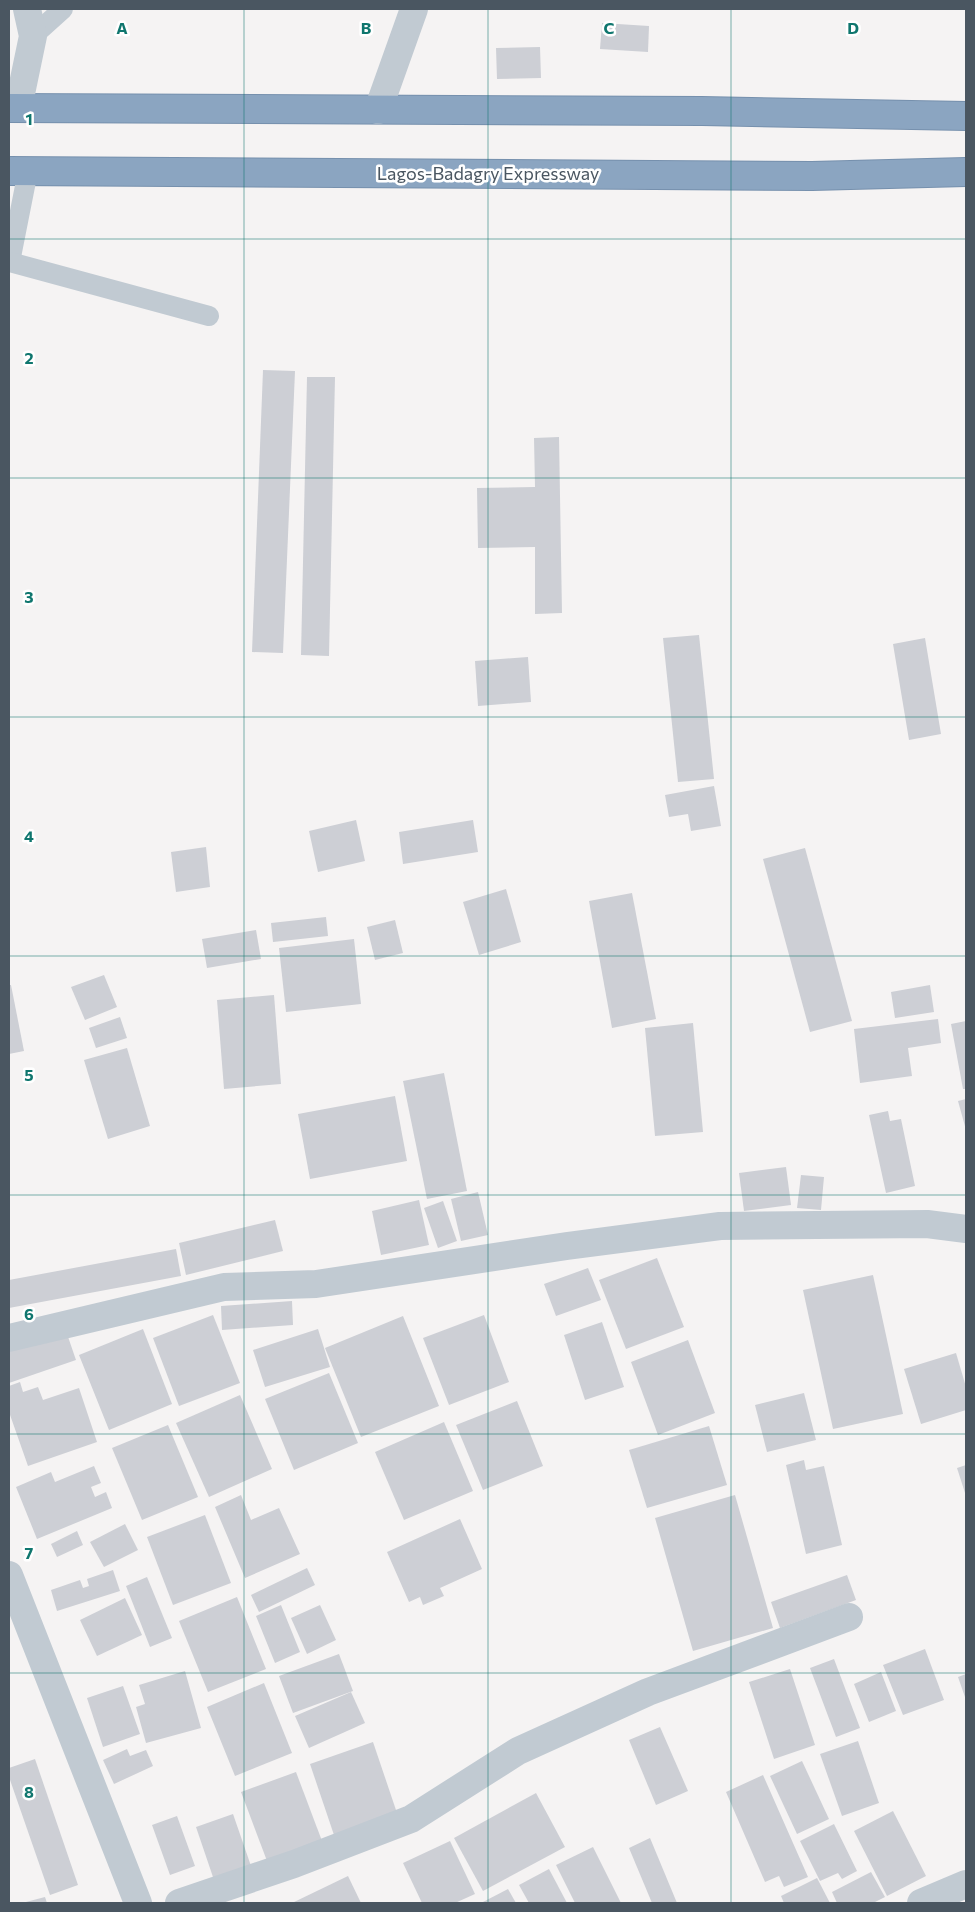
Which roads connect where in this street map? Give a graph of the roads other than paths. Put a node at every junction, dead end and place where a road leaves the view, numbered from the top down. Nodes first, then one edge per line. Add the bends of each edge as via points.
1 (26, 9) edge
2 (63, 9) edge
3 (414, 9) edge
4 (32, 36) junction
5 (13, 108) edge
6 (378, 110) junction
7 (966, 116) edge
8 (18, 171) edge
9 (966, 172) edge
10 (10, 262) edge
11 (209, 316) dead end
12 (966, 1229) edge
13 (9, 1338) edge
14 (9, 1574) edge
15 (849, 1617) dead end
16 (966, 1884) edge
17 (138, 1903) edge
18 (179, 1903) edge
19 (921, 1903) edge

1 - 4 street
2 - 4 lane
3 - 6 street
4 - 5 street
5 - 6 highway
6 - 7 highway
8 - 9 highway, Lagos-Badagry Expressway via 802,176
8 - 10 lane
10 - 11 lane
12 - 13 street via 927,1224 720,1226 316,1284 224,1287
14 - 17 street
15 - 18 street via 648,1692 518,1751 411,1818 294,1864
16 - 19 street

